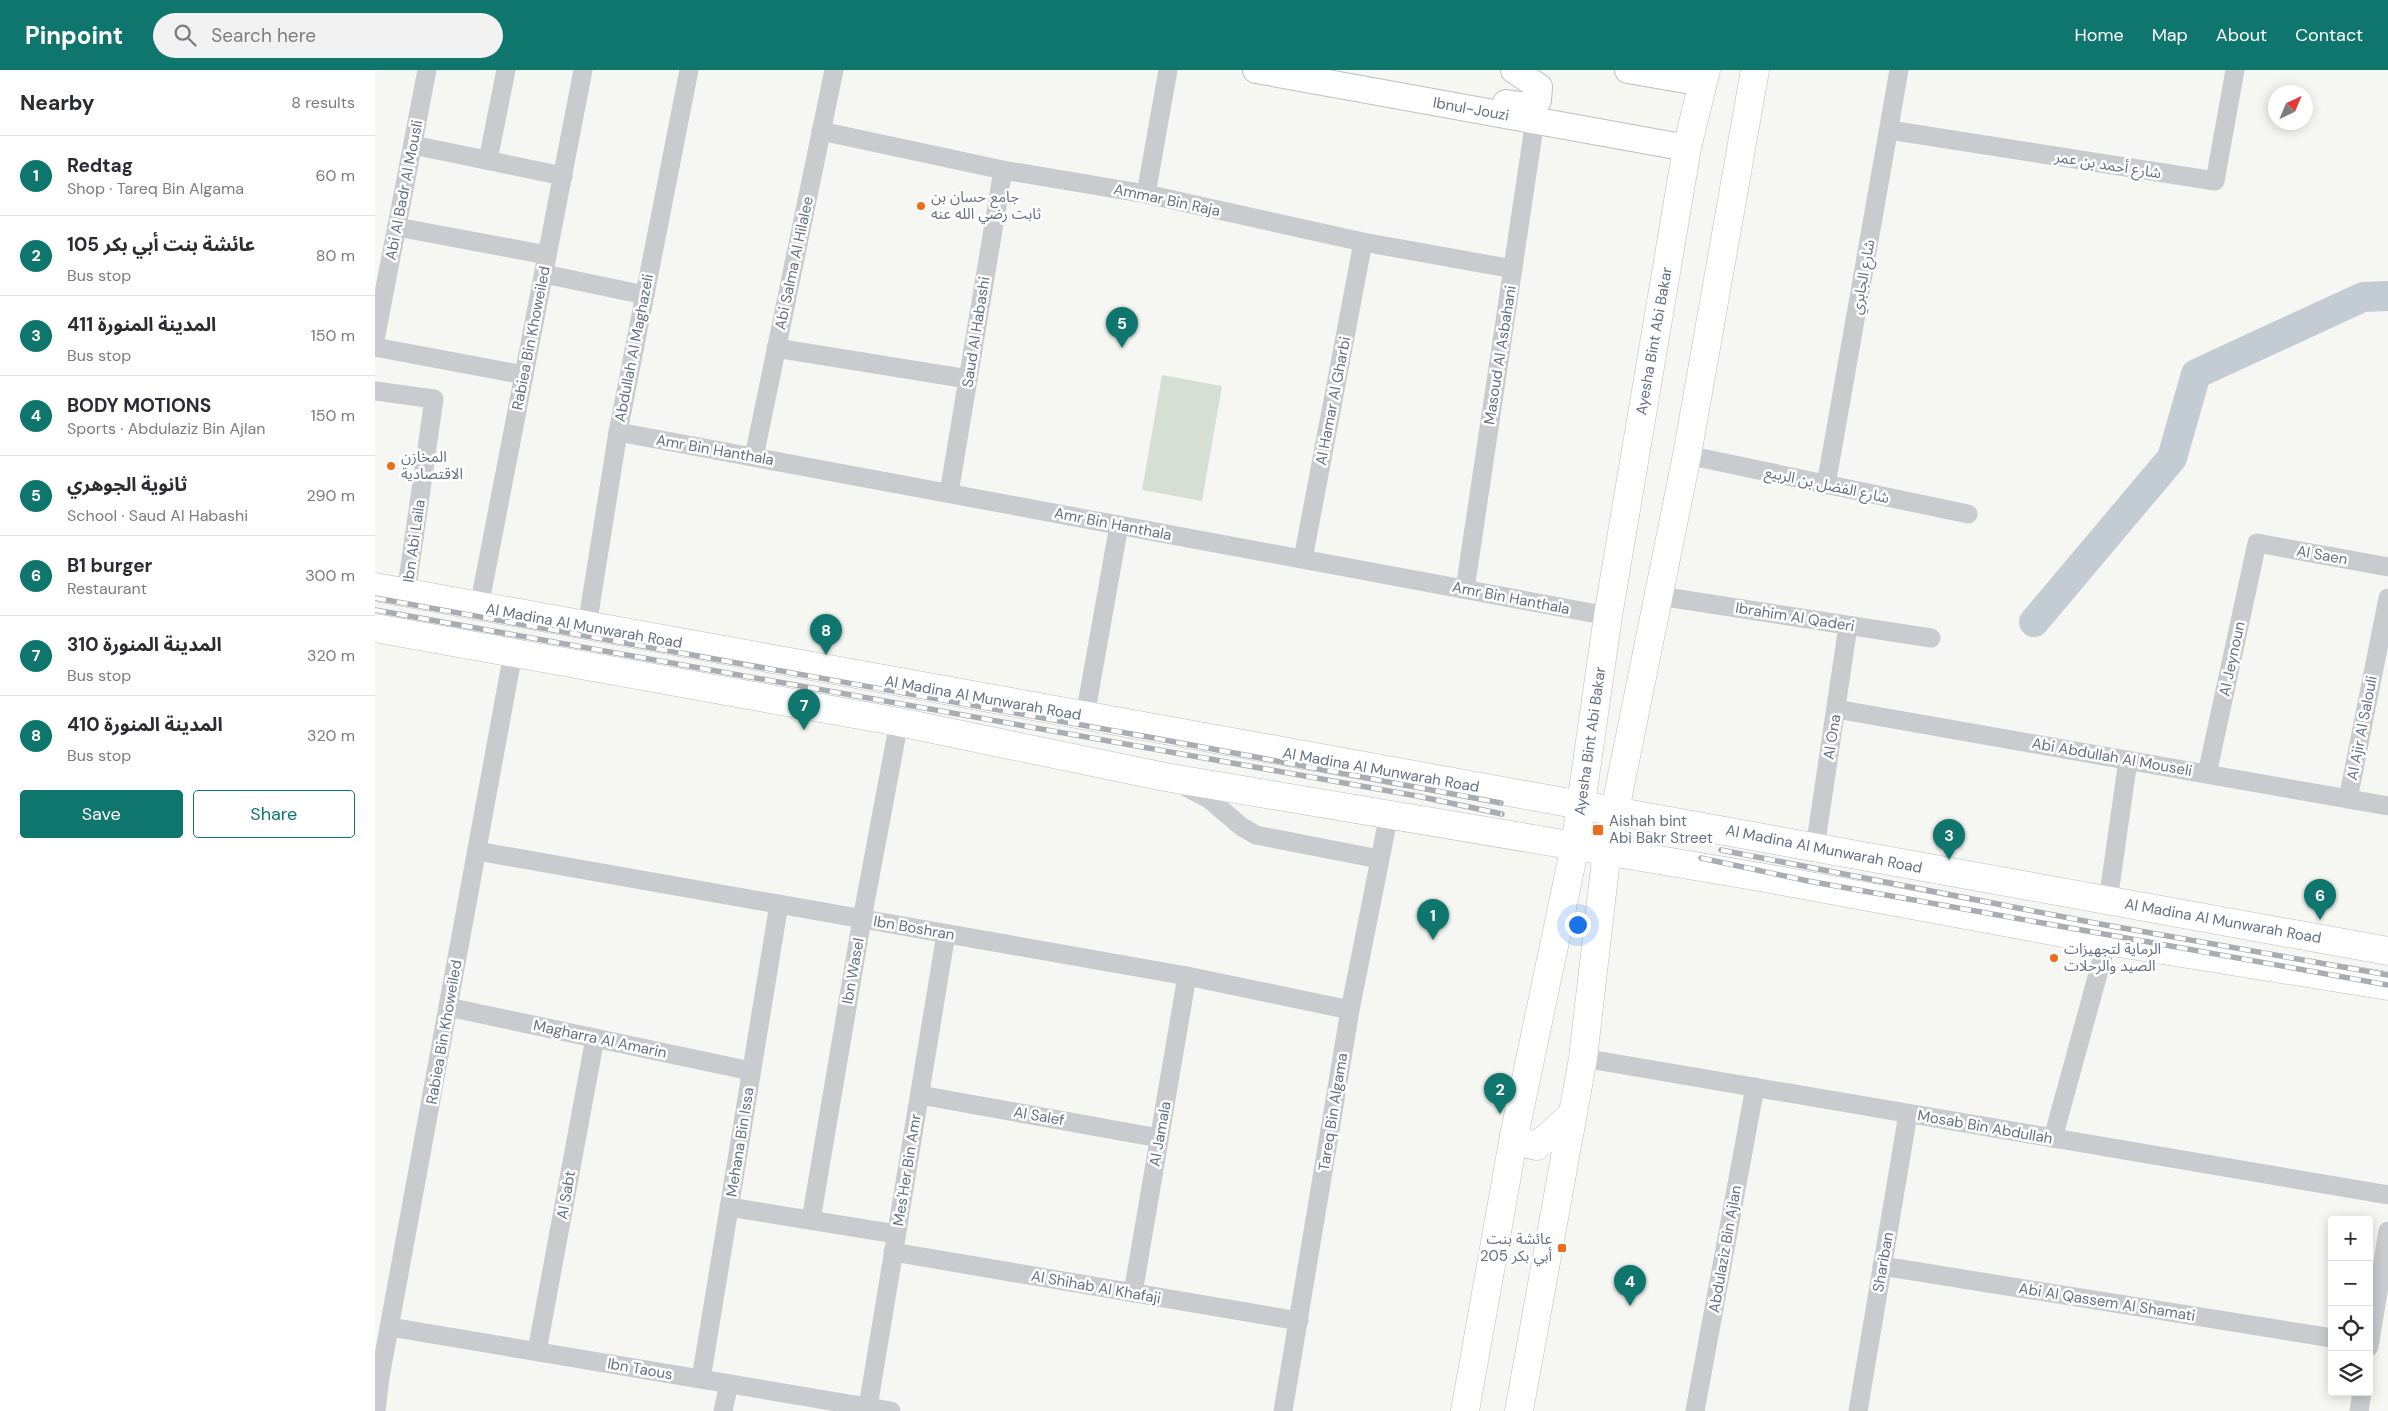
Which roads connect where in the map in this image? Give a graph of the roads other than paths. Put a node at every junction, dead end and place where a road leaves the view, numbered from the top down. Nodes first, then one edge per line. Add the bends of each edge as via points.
1 (427, 70) edge
2 (506, 70) edge
3 (583, 70) edge
4 (689, 70) edge
5 (834, 70) edge
6 (1168, 70) edge
7 (1256, 70) edge
8 (1514, 70) edge
9 (1628, 70) edge
10 (1755, 70) edge
11 (1899, 70) edge
12 (2235, 70) edge
13 (1705, 77) edge
14 (1431, 102) junction
15 (1535, 120) junction
16 (1889, 130) junction
17 (821, 131) junction
18 (413, 145) junction
19 (1687, 148) junction
20 (488, 160) junction
21 (1003, 170) junction
22 (563, 176) junction
23 (1146, 194) junction
24 (397, 227) junction
25 (1363, 242) junction
26 (547, 255) junction
27 (1513, 269) junction
28 (544, 274) junction
29 (645, 295) junction
30 (375, 340) edge
31 (375, 348) edge
32 (777, 348) junction
33 (524, 375) junction
34 (968, 378) junction
35 (375, 391) edge
36 (618, 432) junction
37 (1687, 455) junction
38 (754, 457) junction
39 (1826, 485) junction
40 (949, 493) junction
41 (1968, 514) dead end
42 (1119, 525) junction
43 (2257, 543) joint
44 (1303, 559) junction
45 (2388, 567) edge
46 (375, 588) edge
47 (1465, 589) junction
48 (406, 594) junction
49 (1659, 596) junction
50 (2388, 598) edge
51 (479, 607) junction
52 (1608, 616) junction
53 (587, 626) junction
54 (1848, 626) junction
55 (375, 628) edge
56 (1931, 638) dead end
57 (513, 653) junction
58 (1836, 709) junction
59 (1085, 716) junction
60 (899, 722) junction
61 (2129, 760) junction
62 (2207, 774) junction
63 (1165, 777) junction
64 (2349, 799) junction
65 (1582, 806) junction
66 (2388, 806) edge
67 (1617, 810) junction
68 (1389, 814) junction
69 (1575, 846) junction
70 (1815, 848) junction
71 (1607, 850) junction
72 (477, 851) junction
73 (1379, 859) junction
74 (2108, 901) junction
75 (779, 904) junction
76 (861, 919) junction
77 (947, 934) junction
78 (2107, 941) junction
79 (2388, 951) edge
80 (1187, 976) junction
81 (2388, 986) edge
82 (448, 1007) junction
83 (1350, 1010) junction
84 (595, 1038) junction
85 (1583, 1058) junction
86 (751, 1071) junction
87 (1755, 1087) junction
88 (919, 1095) junction
89 (1908, 1114) junction
90 (1572, 1115) junction
91 (1514, 1136) junction
92 (1159, 1138) junction
93 (2053, 1138) junction
94 (2388, 1196) edge
95 (729, 1207) junction
96 (811, 1220) junction
97 (2388, 1231) edge
98 (895, 1243) junction
99 (1882, 1266) junction
100 (1133, 1293) junction
101 (1299, 1321) junction
102 (2373, 1321) edge
103 (390, 1327) junction
104 (2328, 1337) edge
105 (537, 1352) junction
106 (378, 1377) edge
107 (701, 1379) junction
108 (729, 1384) junction
109 (2361, 1396) edge
110 (867, 1407) junction
111 (376, 1411) edge
112 (723, 1411) edge
113 (891, 1411) edge
114 (1283, 1411) edge
115 (1465, 1411) edge
116 (1519, 1411) edge
117 (1695, 1411) edge
118 (1858, 1411) edge
119 (2359, 1411) edge

1 - 18 street, Abi Al Badr Al Mousli
2 - 20 street
3 - 22 street, Rabiea Bin Khoweiled
4 - 29 street, Abdullah Al Maghazeli
5 - 17 street, Abi Salma Al Hilalee
6 - 23 street
7 - 14 street, Ibnul-Jouzi
8 - 14 street via 1539,87 1534,107 1457,95
9 - 13 street
10 - 37 main road
11 - 16 street, شارع الجابري
12 - 16 street, شارع أحمد بن عمر via 2215,181
13 - 19 main road, Ayesha Bint Abi Bakar
14 - 15 street, Ibnul-Jouzi
15 - 19 street, Ibnul-Jouzi
15 - 27 street, Masoud Al Asbahani
16 - 39 street, شارع الجابري
17 - 21 street, Ammar Bin Raja
17 - 32 street, Abi Salma Al Hilalee
18 - 20 street
18 - 24 street, Abi Al Badr Al Mousli
19 - 52 main road, Ayesha Bint Abi Bakar
20 - 22 street
21 - 23 street, Ammar Bin Raja
21 - 34 street, Saud Al Habashi
22 - 26 street, Rabiea Bin Khoweiled
23 - 25 street, Ammar Bin Raja
24 - 26 street
24 - 30 street, Abi Al Badr Al Mousli
25 - 27 street, Ammar Bin Raja
25 - 44 street, Al Hamar Al Gharbi
26 - 28 street, Rabiea Bin Khoweiled
27 - 47 street, Masoud Al Asbahani
28 - 29 street
28 - 33 street, Rabiea Bin Khoweiled
29 - 36 street, Abdullah Al Maghazeli
31 - 33 street
32 - 34 street
32 - 38 street, Abi Salma Al Hilalee
33 - 51 street, Rabiea Bin Khoweiled
34 - 40 street, Saud Al Habashi
35 - 48 street, Ibn Abi Laila via 434,399
36 - 38 street, Amr Bin Hanthala
36 - 53 street, Abdullah Al Maghazeli
37 - 39 street, شارع الفضل بن الربيع
37 - 49 main road
38 - 40 street, Amr Bin Hanthala
39 - 41 street, شارع الفضل بن الربيع
40 - 42 street, Amr Bin Hanthala
42 - 44 street, Amr Bin Hanthala
42 - 59 street
43 - 45 street, Al Saen
43 - 62 street, Al Jeynoun
44 - 47 street, Amr Bin Hanthala
46 - 48 main road, Al Madina Al Munwarah Road
47 - 52 street, Amr Bin Hanthala
48 - 51 main road, Al Madina Al Munwarah Road
49 - 54 street, Ibrahim Al Qaderi
49 - 67 main road
50 - 64 street, Al Ajir Al Salouli
51 - 53 main road, Al Madina Al Munwarah Road
52 - 65 main road, Ayesha Bint Abi Bakar
53 - 59 main road, Al Madina Al Munwarah Road
54 - 56 street, Ibrahim Al Qaderi
54 - 58 street, Al Ona
55 - 57 main road
57 - 60 main road
57 - 72 street, Rabiea Bin Khoweiled
58 - 61 street, Abi Abdullah Al Mouseli
58 - 70 street, Al Ona
59 - 65 main road, Al Madina Al Munwarah Road
60 - 63 main road
60 - 76 street, Ibn Wasel
61 - 62 street, Abi Abdullah Al Mouseli
61 - 74 street
62 - 64 street, Abi Abdullah Al Mouseli
63 - 68 main road
63 - 73 street via 1209,799 1256,835
64 - 66 street, Abi Abdullah Al Mouseli
65 - 67 main road, Al Madina Al Munwarah Road
65 - 69 main road, Ayesha Bint Abi Bakar
67 - 70 main road, Al Madina Al Munwarah Road
67 - 71 main road
68 - 69 main road
68 - 73 street, Tareq Bin Algama
69 - 71 main road
69 - 91 main road, Ayesha Bint Abi Bakar
70 - 74 main road, Al Madina Al Munwarah Road
71 - 78 main road
71 - 85 main road
72 - 75 street, Ibn Boshran
72 - 82 street, Rabiea Bin Khoweiled
73 - 83 street, Tareq Bin Algama
74 - 79 main road, Al Madina Al Munwarah Road
75 - 76 street, Ibn Boshran
75 - 86 street, Mehana Bin Issa
76 - 77 street, Ibn Boshran
76 - 96 street, Ibn Wasel
77 - 80 street, Ibn Boshran
77 - 88 street, Mes'Her Bin Amr
78 - 81 main road
78 - 93 street
80 - 83 street, Ibn Boshran
80 - 92 street, Al Jamala
82 - 84 street, Magharra Al Amarin
82 - 103 street, Rabiea Bin Khoweiled
83 - 101 street, Tareq Bin Algama
84 - 86 street, Magharra Al Amarin
84 - 105 street, Al Sabt
85 - 87 street, Mosab Bin Abdullah
85 - 90 main road
86 - 95 street, Mehana Bin Issa
87 - 89 street, Mosab Bin Abdullah
87 - 117 street, Abdulaziz Bin Ajlan
88 - 92 street, Al Salef
88 - 98 street, Mes'Her Bin Amr
89 - 93 street, Mosab Bin Abdullah
89 - 99 street, Shariban
90 - 91 main road via 1537,1146
90 - 116 main road
91 - 115 main road, Ayesha Bint Abi Bakar
92 - 100 street, Al Jamala
93 - 94 street, Mosab Bin Abdullah
95 - 96 street, Al Shihab Al Khafaji
95 - 107 street, Mehana Bin Issa
96 - 98 street, Al Shihab Al Khafaji
97 - 102 street
98 - 100 street, Al Shihab Al Khafaji
98 - 110 street, Mes'Her Bin Amr
99 - 104 street, Abi Al Qassem Al Shamati
99 - 118 street, Shariban
100 - 101 street, Al Shihab Al Khafaji
101 - 114 street, Tareq Bin Algama
103 - 105 street, Ibn Taous
103 - 106 street, Rabiea Bin Khoweiled
105 - 107 street, Ibn Taous
106 - 111 street, Rabiea Bin Khoweiled
107 - 108 street, Ibn Taous
108 - 110 street, Ibn Taous
108 - 112 street
109 - 119 street
110 - 113 street, Ibn Taous

